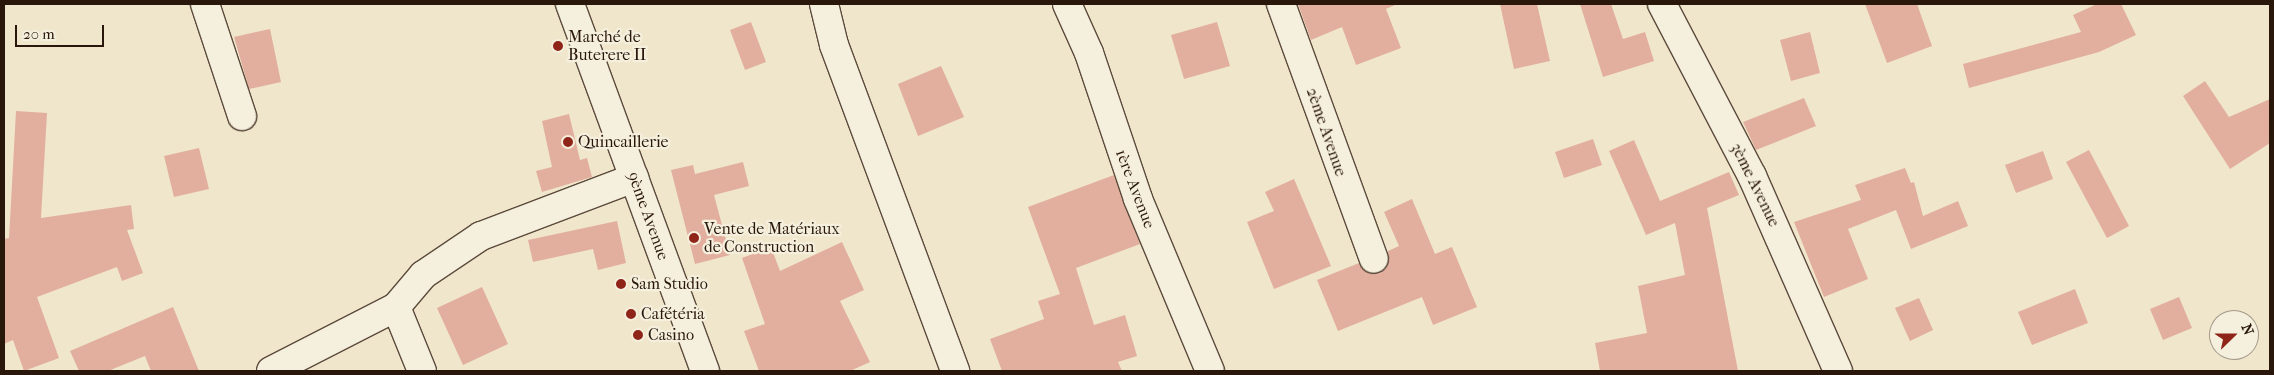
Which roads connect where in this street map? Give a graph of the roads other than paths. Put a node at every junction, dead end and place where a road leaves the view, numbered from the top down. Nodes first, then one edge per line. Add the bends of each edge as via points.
1 (205, 4) edge
2 (570, 4) edge
3 (824, 4) edge
4 (1067, 4) edge
5 (1281, 4) edge
6 (1662, 4) edge
7 (242, 116) dead end
8 (634, 178) junction
9 (1374, 259) dead end
10 (396, 307) junction
11 (271, 371) edge
12 (422, 371) edge
13 (706, 371) edge
14 (955, 371) edge
15 (1210, 371) edge
16 (1838, 371) edge

1 - 7 street
2 - 8 street, 9ème Avenue
3 - 14 street via 834,45
4 - 15 street, 1ère Avenue via 1089,53 1135,190
5 - 9 street, 2ème Avenue
6 - 16 street, 3ème Avenue via 1752,176
8 - 10 street via 481,236 423,275
8 - 13 street, 9ème Avenue
10 - 11 street
10 - 12 street

